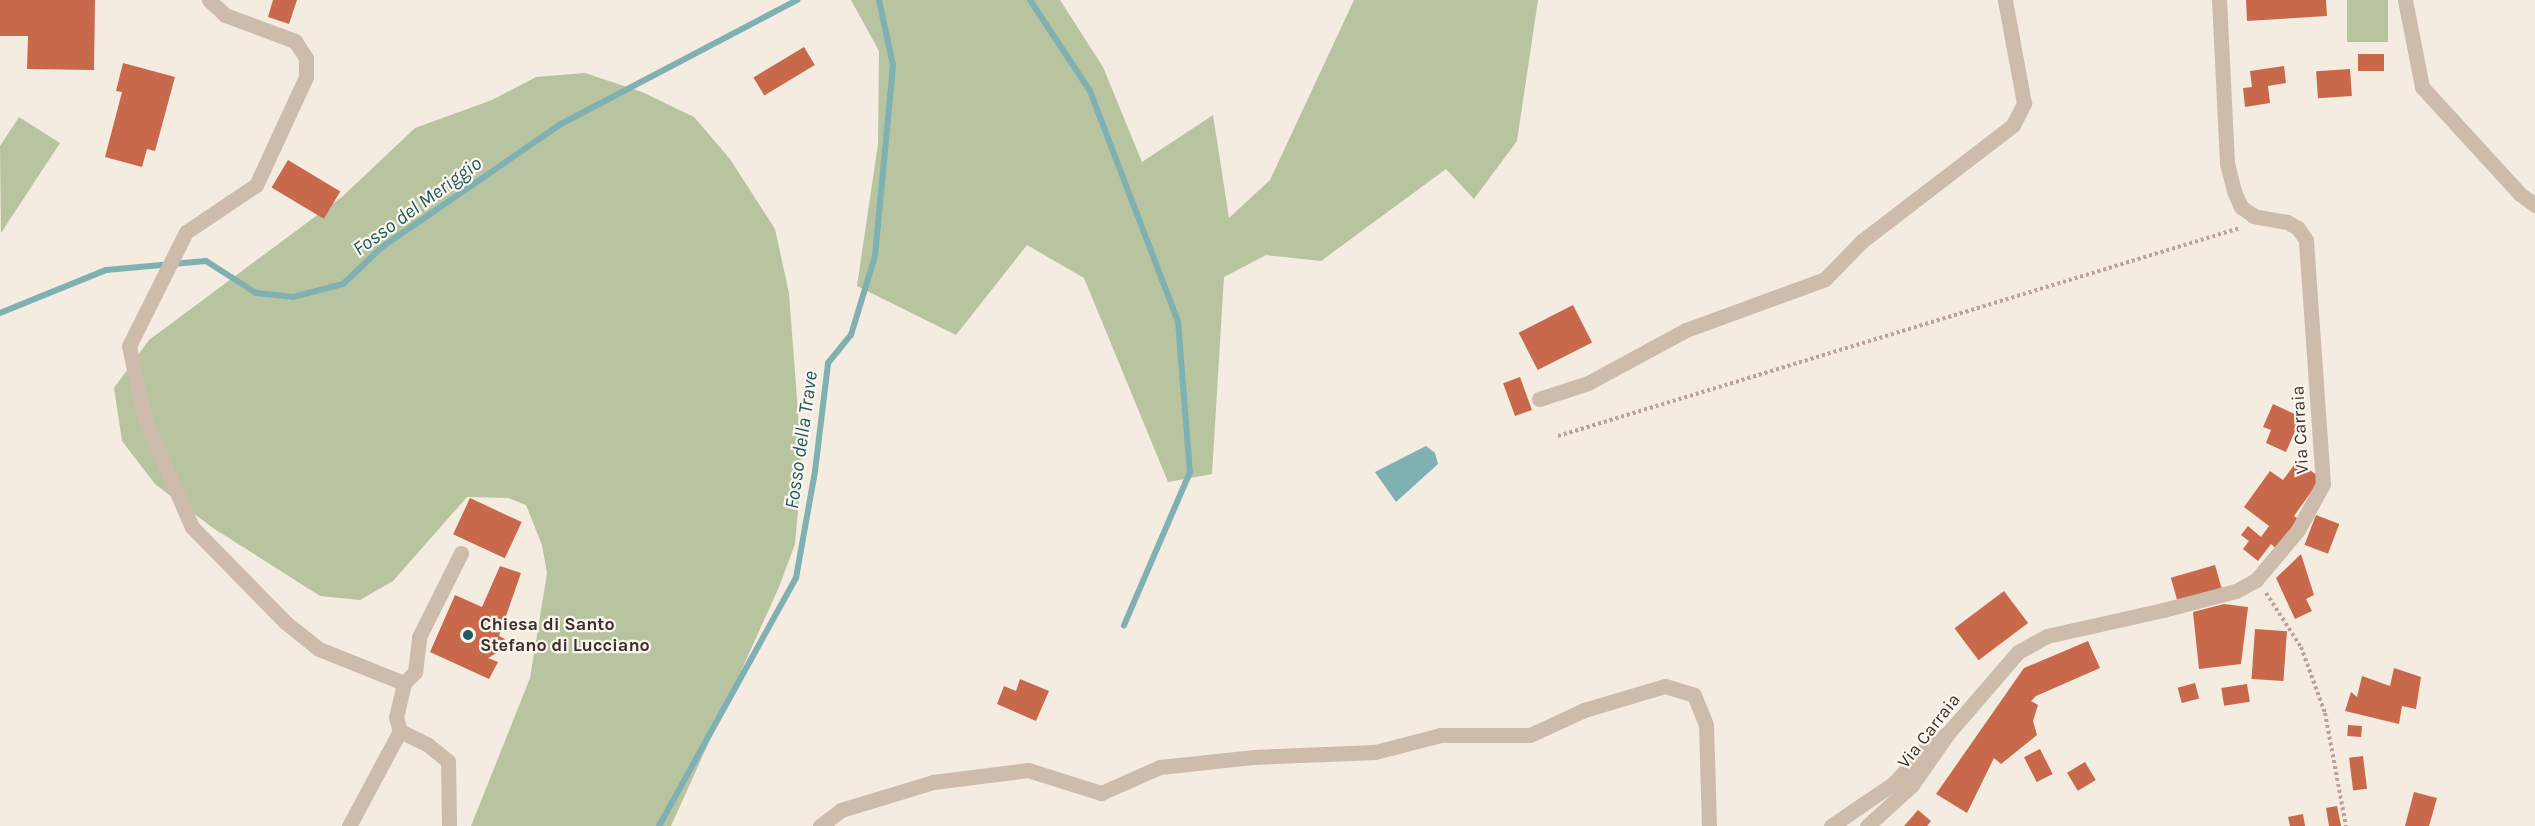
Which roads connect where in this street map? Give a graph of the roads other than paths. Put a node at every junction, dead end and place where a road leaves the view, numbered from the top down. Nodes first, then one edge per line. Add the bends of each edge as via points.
1 (210, 0) edge
2 (2005, 0) edge
3 (2218, 0) edge
4 (2404, 0) edge
5 (2535, 205) edge
6 (1539, 399) dead end
7 (460, 553) dead end
8 (404, 683) junction
9 (399, 730) junction
10 (1949, 732) junction
11 (349, 826) edge
12 (449, 826) edge
13 (820, 826) edge
14 (1709, 826) edge
15 (1831, 826) edge
16 (1867, 826) edge

1 - 8 street via 225,15 294,41 306,58 306,77 256,185 186,232 129,345 146,420 192,527 285,622 319,649
2 - 6 street via 2024,103 2013,124 1862,241 1825,279 1686,330 1588,383
3 - 10 street, Via Carraia via 2227,163 2241,207 2254,216 2287,222 2298,228 2306,240 2323,484 2298,530 2256,580 2236,591 2173,608 2047,636 2018,651
4 - 5 street via 2422,87 2520,195
7 - 8 street via 419,638 415,672
8 - 9 street via 396,717
9 - 11 street
9 - 12 street via 427,744 448,761
10 - 15 street via 1924,750 1894,783
10 - 16 street, Via Carraia via 1912,784
13 - 14 street via 841,810 933,783 1028,770 1101,793 1161,767 1254,757 1375,752 1441,735 1530,735 1584,710 1665,686 1694,695 1706,725

